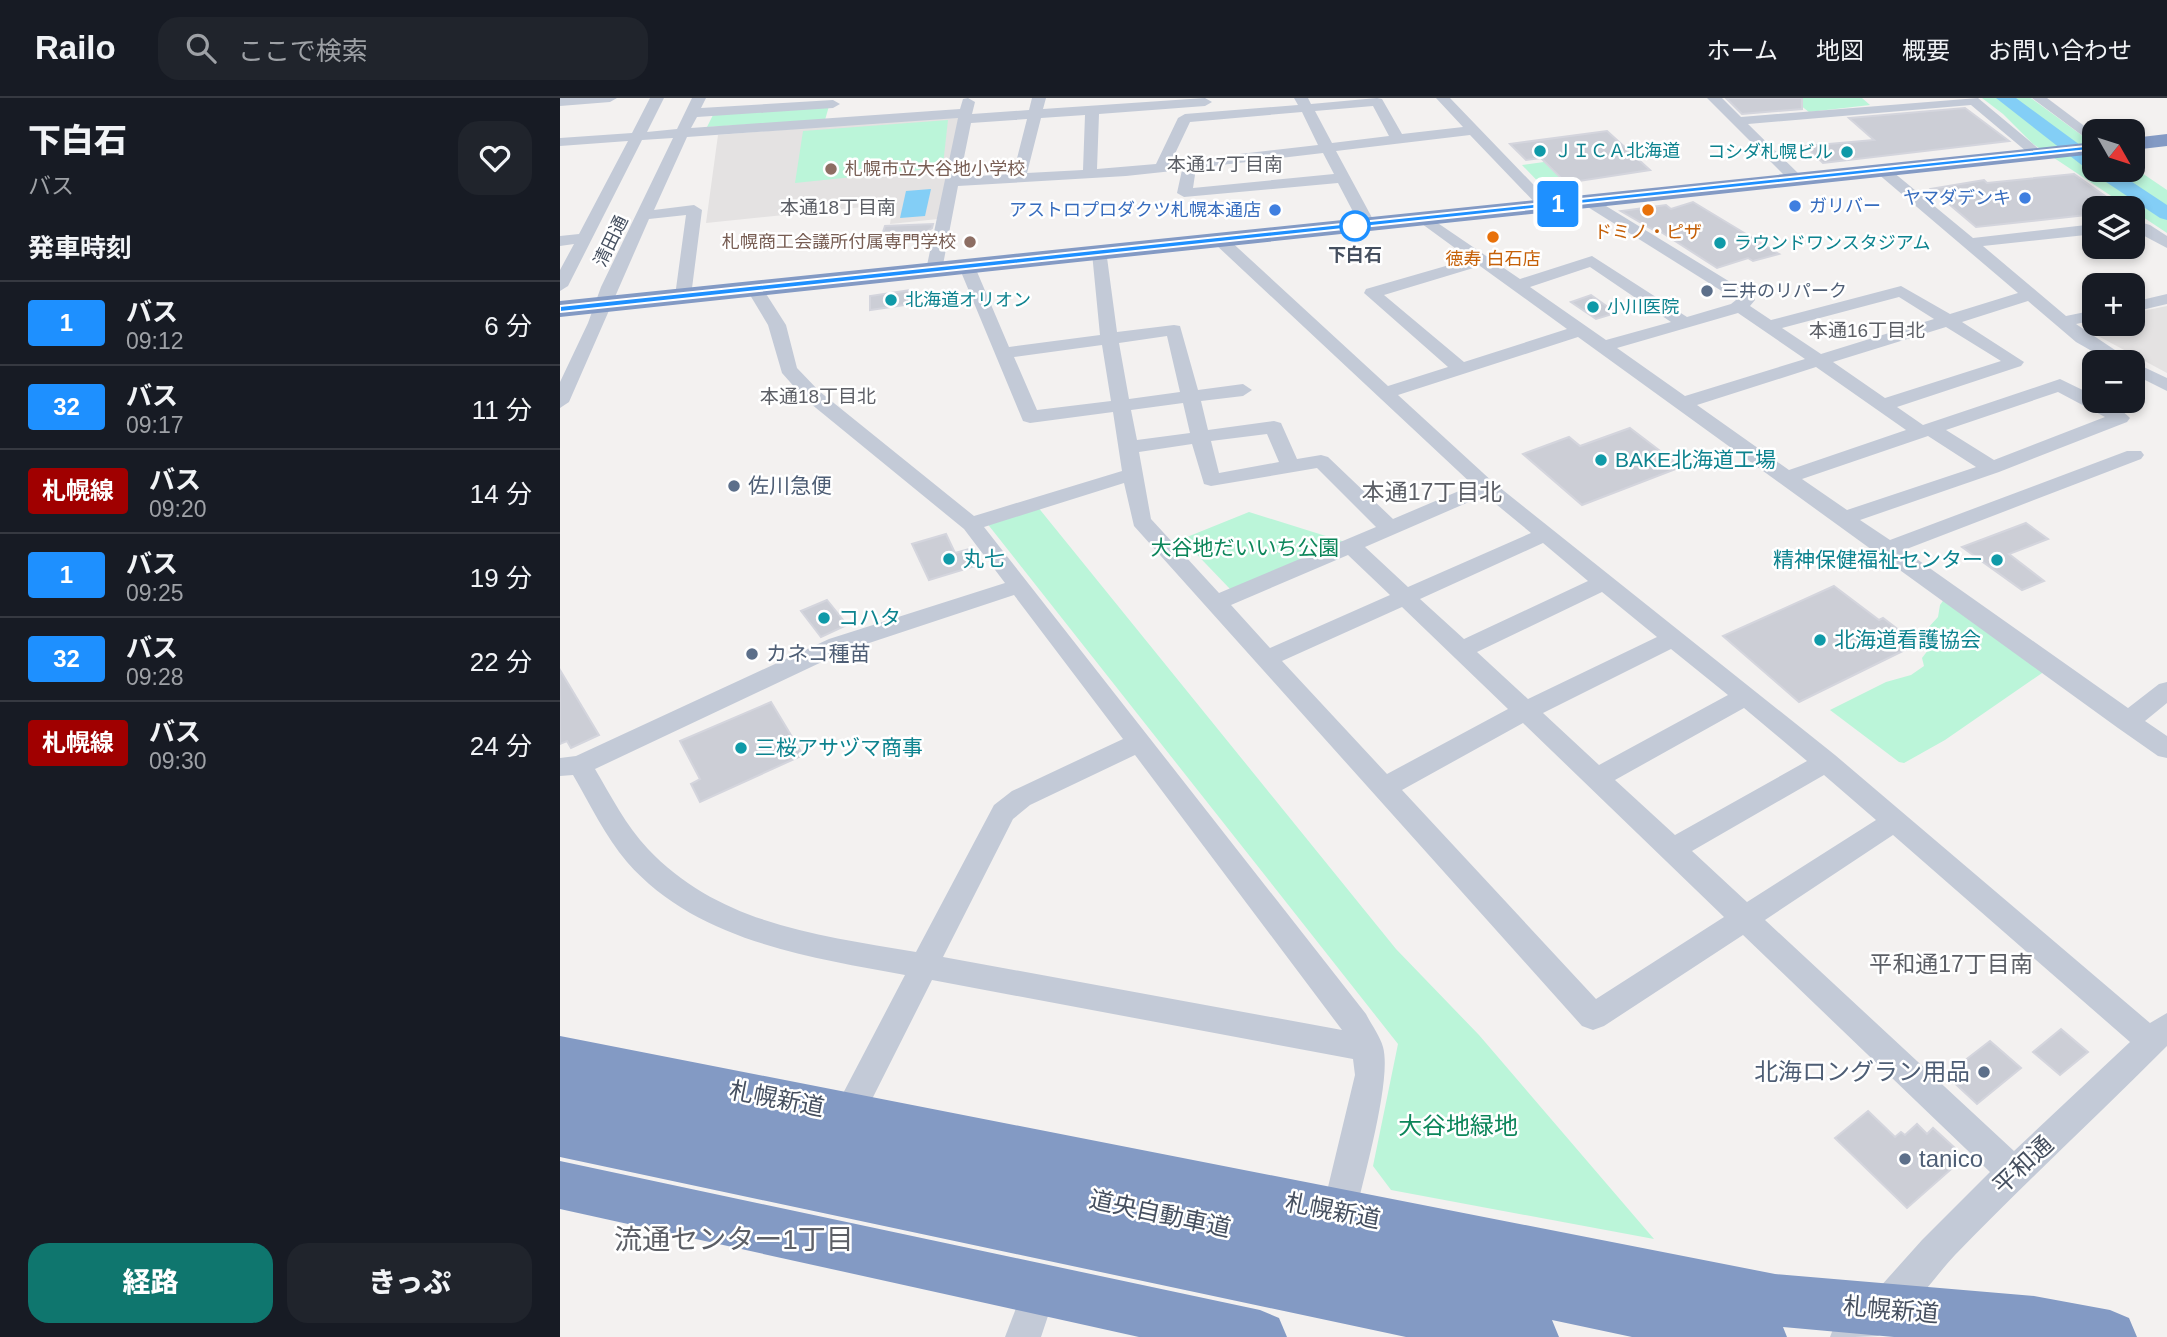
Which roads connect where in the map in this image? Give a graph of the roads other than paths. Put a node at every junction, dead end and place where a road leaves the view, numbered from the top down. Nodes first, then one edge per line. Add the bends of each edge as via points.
1 (610, 98) edge
2 (657, 98) edge
3 (1039, 98) edge
4 (1255, 98) edge
5 (1443, 98) edge
6 (1714, 98) edge
7 (1868, 98) edge
8 (2039, 98) edge
9 (1972, 99) edge
10 (833, 101) edge
11 (560, 102) edge
12 (1303, 103) edge
13 (696, 105) edge
14 (1880, 108) junction
15 (967, 110) edge
16 (1092, 111) junction
17 (1034, 116) junction
18 (1738, 121) junction
19 (828, 123) junction
20 (1474, 130) junction
21 (683, 133) junction
22 (636, 136) junction
23 (2082, 136) edge
24 (1398, 139) junction
25 (2167, 140) edge
26 (560, 142) edge
27 (2146, 142) edge
28 (1326, 148) junction
29 (2082, 148) edge
30 (2045, 153) junction
31 (1190, 164) junction
32 (1161, 168) junction
33 (1882, 170) junction
34 (1090, 174) junction
35 (1019, 178) junction
36 (1343, 178) junction
37 (1796, 179) junction
38 (952, 182) junction
39 (1588, 201) junction
40 (1545, 205) junction
41 (645, 215) junction
42 (1423, 218) junction
43 (1368, 225) junction
44 (2145, 229) edge
45 (2082, 230) edge
46 (586, 238) junction
47 (1220, 240) junction
48 (560, 241) edge
49 (1970, 243) junction
50 (2167, 243) edge
51 (1100, 253) junction
52 (1484, 260) junction
53 (967, 267) junction
54 (934, 271) junction
55 (1518, 285) junction
56 (560, 286) edge
57 (755, 290) junction
58 (2031, 295) junction
59 (683, 296) junction
60 (2167, 299) edge
61 (2145, 304) edge
62 (603, 305) junction
63 (1738, 307) junction
64 (560, 309) edge
65 (2082, 318) edge
66 (1684, 322) junction
67 (1949, 322) junction
68 (2062, 322) junction
69 (1769, 326) junction
70 (1581, 330) junction
71 (1109, 337) junction
72 (1604, 346) junction
73 (2103, 350) edge
74 (1003, 353) junction
75 (1817, 360) junction
76 (1460, 368) junction
77 (2145, 373) edge
78 (2167, 385) edge
79 (1243, 390) dead end
80 (1385, 393) junction
81 (1189, 397) junction
82 (560, 402) edge
83 (1683, 403) junction
84 (1885, 405) junction
85 (1122, 407) junction
86 (1926, 431) junction
87 (1199, 438) junction
88 (1129, 447) junction
89 (2134, 455) dead end
90 (1290, 466) junction
91 (1992, 468) junction
92 (1134, 474) junction
93 (1787, 477) junction
94 (1487, 487) junction
95 (1845, 518) junction
96 (971, 524) junction
97 (1390, 528) junction
98 (1544, 535) junction
99 (1351, 546) junction
100 (1887, 549) junction
101 (1602, 583) junction
102 (1019, 586) junction
103 (1405, 596) junction
104 (1216, 603) junction
105 (1672, 639) junction
106 (1461, 650) junction
107 (1266, 659) junction
108 (2167, 690) edge
109 (1745, 697) junction
110 (1527, 710) junction
111 (2127, 722) junction
112 (1139, 742) junction
113 (2167, 749) edge
114 (1826, 762) junction
115 (570, 766) edge
116 (1596, 778) junction
117 (1383, 788) junction
118 (1893, 822) junction
119 (1671, 850) junction
120 (1744, 918) junction
121 (923, 966) junction
122 (2159, 1034) edge
123 (1367, 1048) junction
124 (560, 1057) edge
125 (560, 1091) edge
126 (849, 1113) junction
127 (560, 1134) edge
128 (2013, 1171) junction
129 (560, 1185) edge
130 (1339, 1212) junction
131 (1040, 1289) junction
132 (1866, 1328) edge
133 (2050, 1330) edge
134 (1023, 1337) edge
135 (1260, 1337) edge
136 (1532, 1337) edge
137 (1760, 1337) edge
138 (2110, 1337) edge

1 - 11 street
2 - 22 street, 清田通
3 - 17 street
4 - 16 street
5 - 20 street
6 - 18 street
7 - 14 street
8 - 23 street
9 - 14 street
9 - 30 street
10 - 13 street
10 - 19 street
12 - 24 street via 1377,102
12 - 28 street
12 - 32 street via 1238,120 1185,118
13 - 21 street, 清田通
14 - 18 street
15 - 17 street
15 - 19 street via 902,112
15 - 38 street
16 - 17 street
16 - 34 street
17 - 35 street
18 - 37 street
19 - 21 street
20 - 24 street
20 - 40 street
21 - 22 street
21 - 41 street, 清田通
22 - 26 street
22 - 46 street, 清田通
24 - 28 street
25 - 27 highway
28 - 31 street via 1252,151
28 - 36 street
29 - 30 highway
30 - 33 highway
31 - 32 street
31 - 36 street via 1184,193
32 - 34 street
33 - 37 highway
33 - 49 street
34 - 35 street
35 - 38 street
36 - 43 street
37 - 39 highway
38 - 54 street
39 - 40 highway
39 - 63 street via 1747,300
40 - 42 highway
41 - 59 street via 694,210
41 - 62 street, 清田通
42 - 43 highway
42 - 52 street
43 - 47 highway
44 - 50 street
45 - 49 street
46 - 48 street
46 - 56 street, 清田通
47 - 51 highway
47 - 80 street
49 - 58 street
51 - 53 highway
51 - 71 street
52 - 55 street
52 - 76 street via 1372,293
53 - 54 highway
53 - 74 street
54 - 57 highway
55 - 66 street via 1592,261
55 - 70 street
57 - 59 highway
57 - 96 street via 777,325 788,369 796,378
58 - 67 street
58 - 68 street
59 - 62 highway
60 - 61 street
62 - 64 highway
62 - 82 street, 清田通
63 - 66 street
63 - 69 street
65 - 68 street
66 - 72 street
67 - 69 street via 1901,291
67 - 75 street
67 - 84 street via 2015,362
68 - 73 street
69 - 75 street
70 - 72 street
70 - 76 street
71 - 74 street
71 - 81 street via 1174,330
71 - 85 street
72 - 83 street
74 - 85 street via 1030,417
75 - 83 street
75 - 84 street
76 - 80 street
77 - 78 street
79 - 81 street
80 - 94 street
81 - 85 street
81 - 87 street
83 - 93 street
84 - 86 street
85 - 88 street
86 - 91 street
86 - 91 street via 2060,385 2120,418
86 - 93 street
87 - 88 street
87 - 90 street via 1274,427
87 - 90 street via 1211,480
88 - 92 street
89 - 100 street
90 - 97 street via 1321,461
91 - 95 street
92 - 96 street
92 - 104 street via 1141,521
93 - 95 street
94 - 97 street
94 - 98 street
95 - 100 street
96 - 102 street
97 - 99 street
98 - 101 street
98 - 103 street
99 - 103 street
99 - 104 street
100 - 111 street
101 - 105 street
101 - 106 street
102 - 112 street
102 - 115 street via 837,645
103 - 106 street
103 - 107 street
104 - 107 street
105 - 109 street
105 - 110 street
106 - 110 street
107 - 117 street
108 - 111 street
109 - 114 street
109 - 116 street
110 - 116 street
110 - 117 street
111 - 113 street
112 - 121 street via 1021,798 1003,813
112 - 123 street via 1355,1023
114 - 118 street
114 - 119 street
115 - 121 street via 639,856 662,878 718,914 787,941
116 - 119 street
117 - 120 street via 1593,1017
118 - 120 street
118 - 122 street
119 - 120 street
120 - 128 street
121 - 123 street
121 - 126 street
122 - 128 street, 平和通
123 - 130 street via 1370,1075
124 - 126 highway, 札幌新道
125 - 137 highway, 道央自動車道
126 - 130 highway, 札幌新道
127 - 136 highway, 道央自動車道
128 - 132 street, 平和通
129 - 131 highway
130 - 132 highway, 札幌新道 via 1776,1300
131 - 134 street
131 - 135 highway
132 - 133 highway, 札幌新道
133 - 138 highway, 札幌新道

